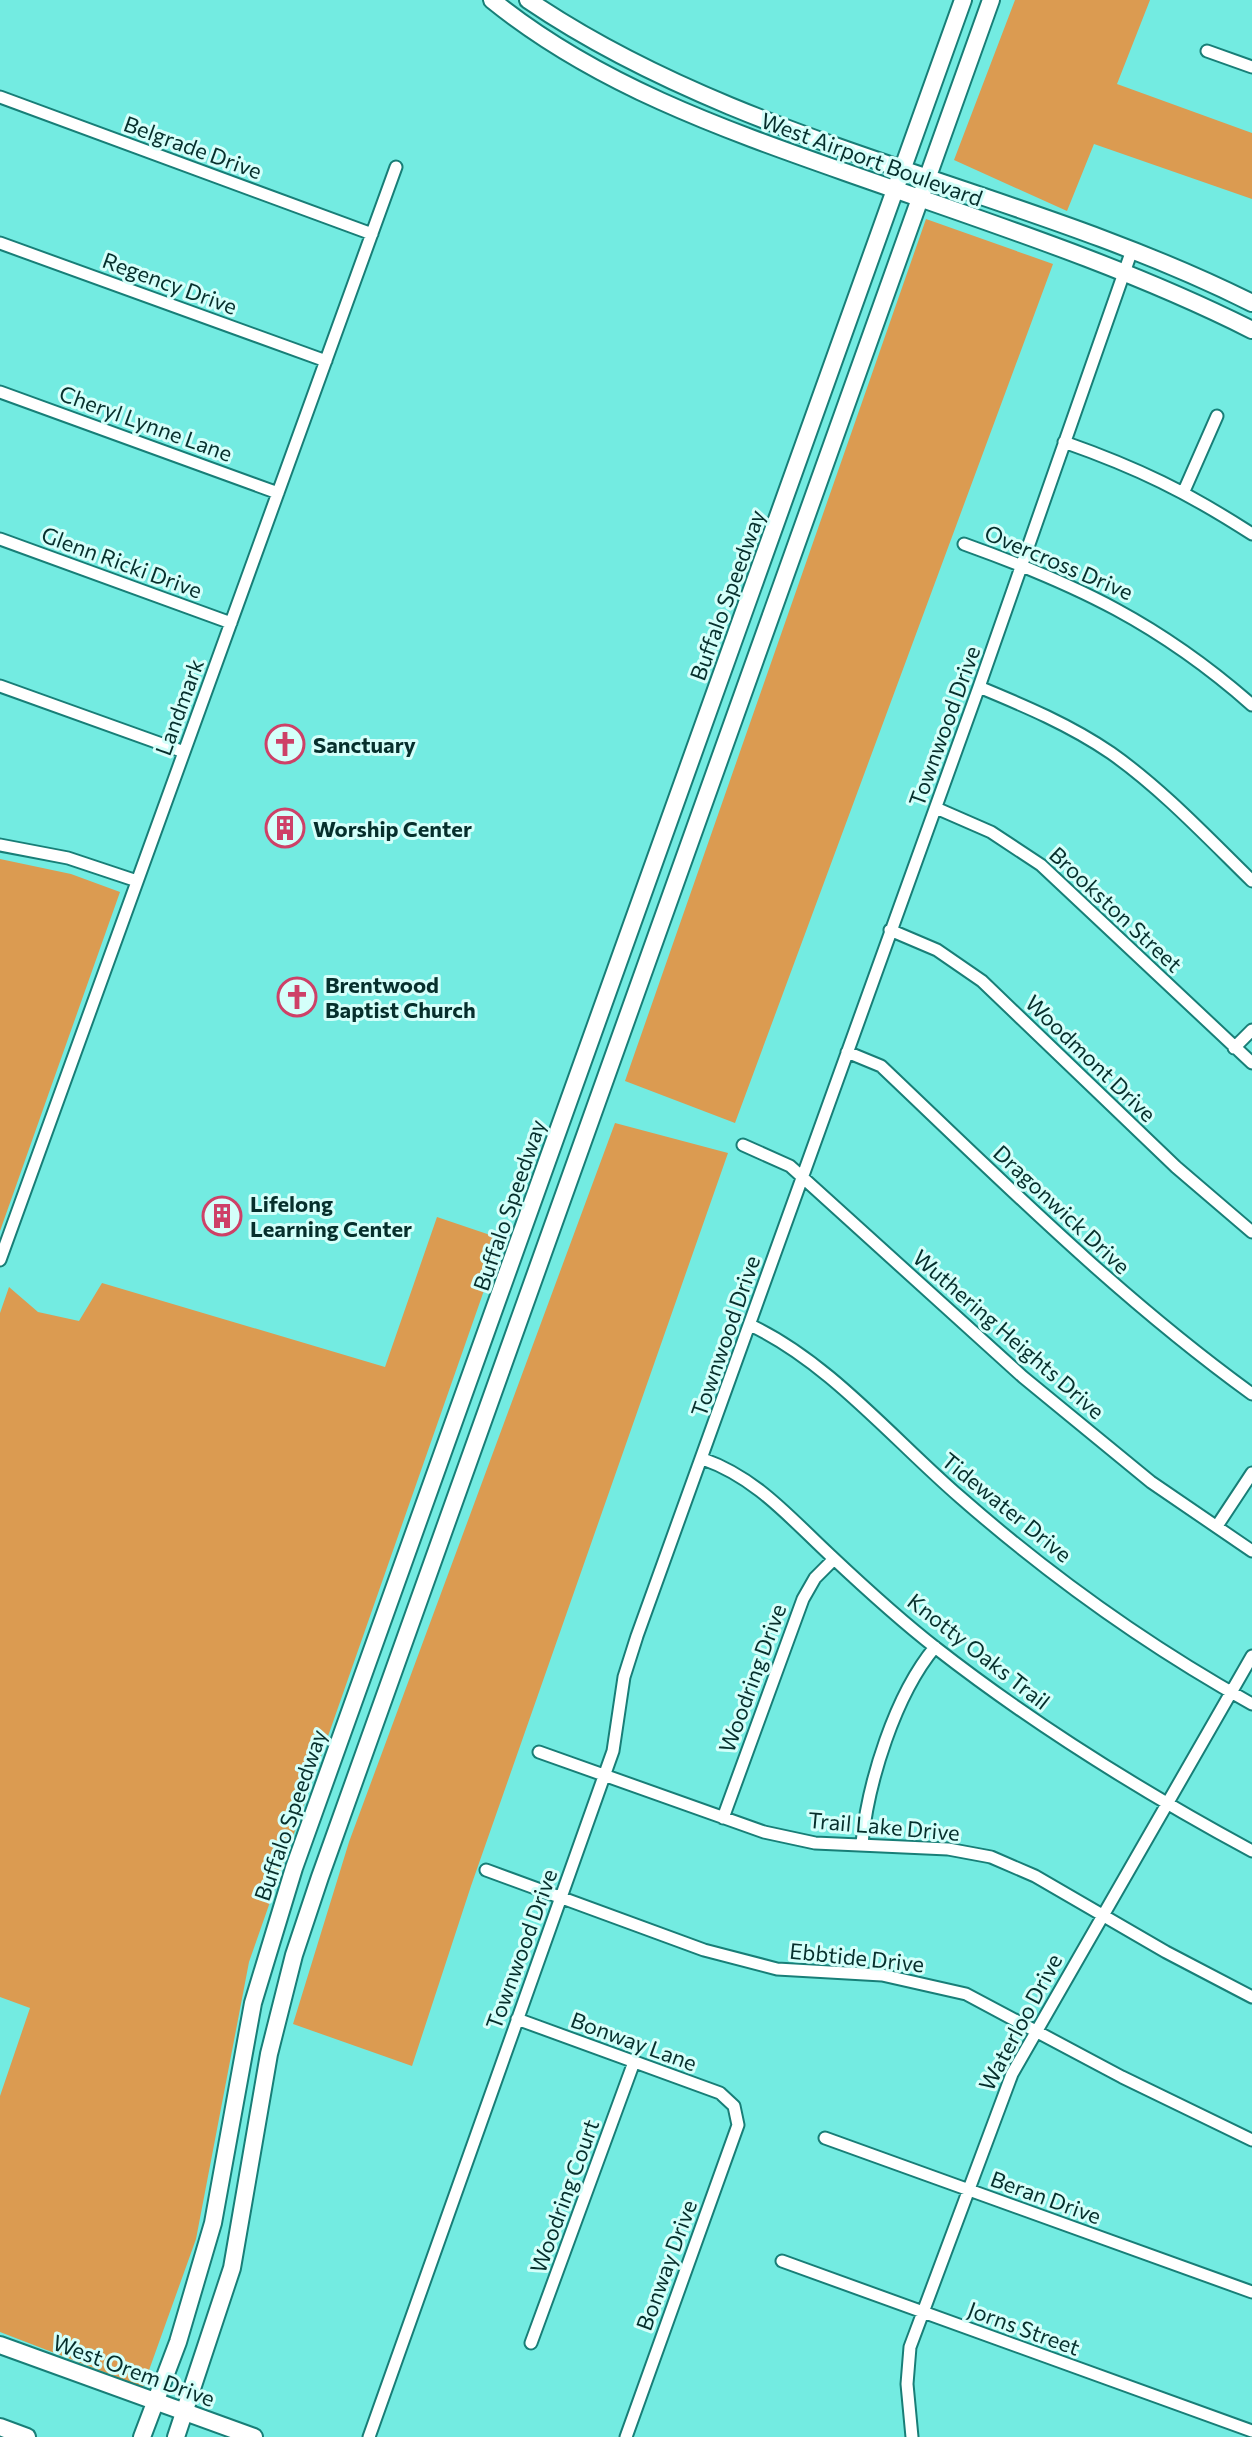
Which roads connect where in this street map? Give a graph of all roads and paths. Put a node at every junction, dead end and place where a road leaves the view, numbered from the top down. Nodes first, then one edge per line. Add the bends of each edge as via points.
1 (492, 0) edge
2 (528, 0) edge
3 (963, 0) edge
4 (991, 0) edge
5 (1207, 51) dead end
6 (1252, 67) edge
7 (0, 97) edge
8 (396, 167) dead end
9 (903, 168) junction
10 (928, 177) junction
11 (895, 190) junction
12 (921, 199) junction
13 (372, 234) junction
14 (0, 243) edge
15 (1132, 250) junction
16 (1124, 274) junction
17 (1252, 303) edge
18 (1252, 330) edge
19 (326, 361) junction
20 (828, 379) junction
21 (853, 388) junction
22 (0, 392) edge
23 (1217, 416) dead end
24 (1064, 442) junction
25 (1184, 491) junction
26 (278, 493) junction
27 (1252, 534) edge
28 (771, 538) junction
29 (0, 539) edge
30 (964, 544) dead end
31 (795, 548) junction
32 (1022, 564) junction
33 (231, 623) junction
34 (0, 686) edge
35 (979, 687) junction
36 (713, 700) junction
37 (1252, 705) edge
38 (737, 709) junction
39 (184, 752) junction
40 (936, 808) junction
41 (0, 845) edge
42 (655, 860) junction
43 (681, 870) junction
44 (137, 881) junction
45 (1252, 881) edge
46 (890, 930) junction
47 (599, 1019) junction
48 (625, 1029) junction
49 (1252, 1030) edge
50 (1234, 1048) junction
51 (847, 1052) junction
52 (1252, 1063) edge
53 (743, 1145) dead end
54 (802, 1176) junction
55 (541, 1181) junction
56 (566, 1191) junction
57 (1252, 1232) edge
58 (1, 1252) edge
59 (750, 1325) junction
60 (483, 1342) junction
61 (509, 1351) junction
62 (1252, 1394) edge
63 (703, 1459) junction
64 (1252, 1473) edge
65 (426, 1502) junction
66 (451, 1511) junction
67 (1217, 1526) junction
68 (1252, 1551) edge
69 (834, 1559) junction
70 (935, 1647) junction
71 (1252, 1656) edge
72 (365, 1667) junction
73 (393, 1677) junction
74 (1231, 1692) junction
75 (1252, 1704) edge
76 (539, 1752) dead end
77 (605, 1776) junction
78 (1167, 1805) junction
79 (723, 1818) junction
80 (862, 1843) junction
81 (1252, 1851) edge
82 (294, 1868) junction
83 (486, 1870) dead end
84 (320, 1877) junction
85 (560, 1898) junction
86 (1103, 1914) junction
87 (1252, 1997) edge
88 (517, 2019) junction
89 (1035, 2028) junction
90 (244, 2049) junction
91 (269, 2054) junction
92 (634, 2062) junction
93 (734, 2106) joint
94 (825, 2138) dead end
95 (1252, 2140) edge
96 (966, 2189) junction
97 (213, 2223) junction
98 (240, 2230) junction
99 (782, 2261) dead end
100 (1252, 2292) edge
101 (921, 2312) junction
102 (531, 2343) dead end
103 (0, 2345) edge
104 (155, 2401) junction
105 (185, 2412) junction
106 (0, 2427) edge
107 (1252, 2431) edge
108 (27, 2437) edge
109 (142, 2437) edge
110 (176, 2437) edge
111 (254, 2437) edge
112 (369, 2437) edge
113 (626, 2437) edge
114 (912, 2437) edge

1 - 11 main road, West Airport Boulevard via 573,57 686,114
2 - 9 main road, West Airport Boulevard via 579,35 692,91
3 - 9 main road, Buffalo Speedway
4 - 10 main road
5 - 6 street
7 - 13 street, Belgrade Drive
8 - 13 street, Landmark
9 - 10 main road, West Airport Boulevard
9 - 11 main road, Buffalo Speedway
10 - 12 main road
10 - 15 main road, West Airport Boulevard
11 - 12 main road, West Airport Boulevard
11 - 20 main road, Buffalo Speedway
12 - 16 main road, West Airport Boulevard
12 - 21 main road
13 - 19 street, Landmark
14 - 19 street, Regency Drive
15 - 16 street, Townwood Drive
15 - 17 main road, West Airport Boulevard
16 - 18 main road, West Airport Boulevard
16 - 24 street, Townwood Drive
19 - 26 street, Landmark
20 - 21 main road
20 - 28 main road, Buffalo Speedway
21 - 31 main road
22 - 26 street, Cheryl Lynne Lane
23 - 25 street
24 - 25 street
24 - 32 street, Townwood Drive
25 - 27 street
26 - 33 street, Landmark
28 - 31 main road
28 - 36 main road, Buffalo Speedway
29 - 33 street, Glenn Ricki Drive
30 - 32 street, Overcross Drive
31 - 38 main road
32 - 35 street, Townwood Drive
32 - 37 street, Overcross Drive via 1137,618
33 - 39 street, Landmark
34 - 39 street
35 - 40 street, Townwood Drive
35 - 45 street via 1043,713 1112,754
36 - 38 main road
36 - 42 main road, Buffalo Speedway
38 - 43 main road
39 - 44 street, Landmark
40 - 46 street, Townwood Drive
40 - 50 street, Brookston Street via 991,832 1041,865
41 - 44 street via 68,858
42 - 43 main road
42 - 47 main road, Buffalo Speedway
43 - 48 main road
44 - 58 street, Landmark
46 - 51 street, Townwood Drive
46 - 57 street, Woodmont Drive via 937,950 982,981 1176,1167
47 - 48 main road
47 - 55 main road, Buffalo Speedway
48 - 56 main road
49 - 50 street
50 - 52 street, Brookston Street
51 - 54 street, Townwood Drive
51 - 62 street, Dragonwick Drive via 881,1066 1105,1277
53 - 54 street, Wuthering Heights Drive
54 - 59 street, Townwood Drive
54 - 67 street, Wuthering Heights Drive via 1023,1377 1151,1482
55 - 56 main road
55 - 60 main road, Buffalo Speedway
56 - 61 main road
59 - 63 street, Townwood Drive
59 - 74 street, Tidewater Drive via 810,1360 1036,1560 1107,1613
60 - 61 main road
60 - 65 main road, Buffalo Speedway
61 - 66 main road
63 - 69 street, Knotty Oaks Trail via 756,1484
63 - 77 street, Townwood Drive via 624,1677 618,1731
64 - 67 street
65 - 66 main road
65 - 72 main road, Buffalo Speedway
66 - 73 main road
67 - 68 street, Wuthering Heights Drive
69 - 70 street, Knotty Oaks Trail
69 - 79 street, Woodring Drive via 803,1599
70 - 78 street, Knotty Oaks Trail via 1062,1740
70 - 80 street via 914,1675 890,1736 871,1788
71 - 74 street, Waterloo Drive
72 - 73 main road
72 - 82 main road, Buffalo Speedway
73 - 84 main road
74 - 75 street, Tidewater Drive
74 - 78 street, Waterloo Drive
76 - 77 street, Trail Lake Drive
77 - 79 street, Trail Lake Drive
77 - 85 street, Townwood Drive
78 - 81 street, Knotty Oaks Trail
78 - 86 street, Waterloo Drive
79 - 80 street, Trail Lake Drive via 815,1843
80 - 86 street, Trail Lake Drive via 991,1857
82 - 84 main road
82 - 90 main road, Buffalo Speedway via 261,1971
83 - 85 street, Ebbtide Drive
84 - 91 main road
85 - 88 street, Townwood Drive
85 - 89 street, Ebbtide Drive via 704,1950 777,1969 882,1975 934,1984
86 - 87 street, Trail Lake Drive
86 - 89 street, Waterloo Drive
88 - 92 street, Bonway Lane
88 - 112 street, Townwood Drive
89 - 95 street, Ebbtide Drive
89 - 96 street, Waterloo Drive
90 - 91 main road
90 - 97 main road, Buffalo Speedway
91 - 98 main road
92 - 93 street, Bonway Lane via 720,2093
92 - 102 street, Woodring Court
93 - 113 street, Bonway Drive via 738,2125
94 - 96 street, Beran Drive
96 - 100 street, Beran Drive
96 - 101 street, Waterloo Drive
97 - 98 main road
97 - 104 main road, Buffalo Speedway
98 - 105 main road via 220,2311
99 - 101 street, Jorns Street
101 - 107 street, Jorns Street
101 - 114 street, Waterloo Drive via 910,2347 907,2384
103 - 104 main road, West Orem Drive
104 - 105 main road, West Orem Drive
104 - 109 main road, Buffalo Speedway
105 - 110 main road
105 - 111 main road, West Orem Drive
106 - 108 main road

